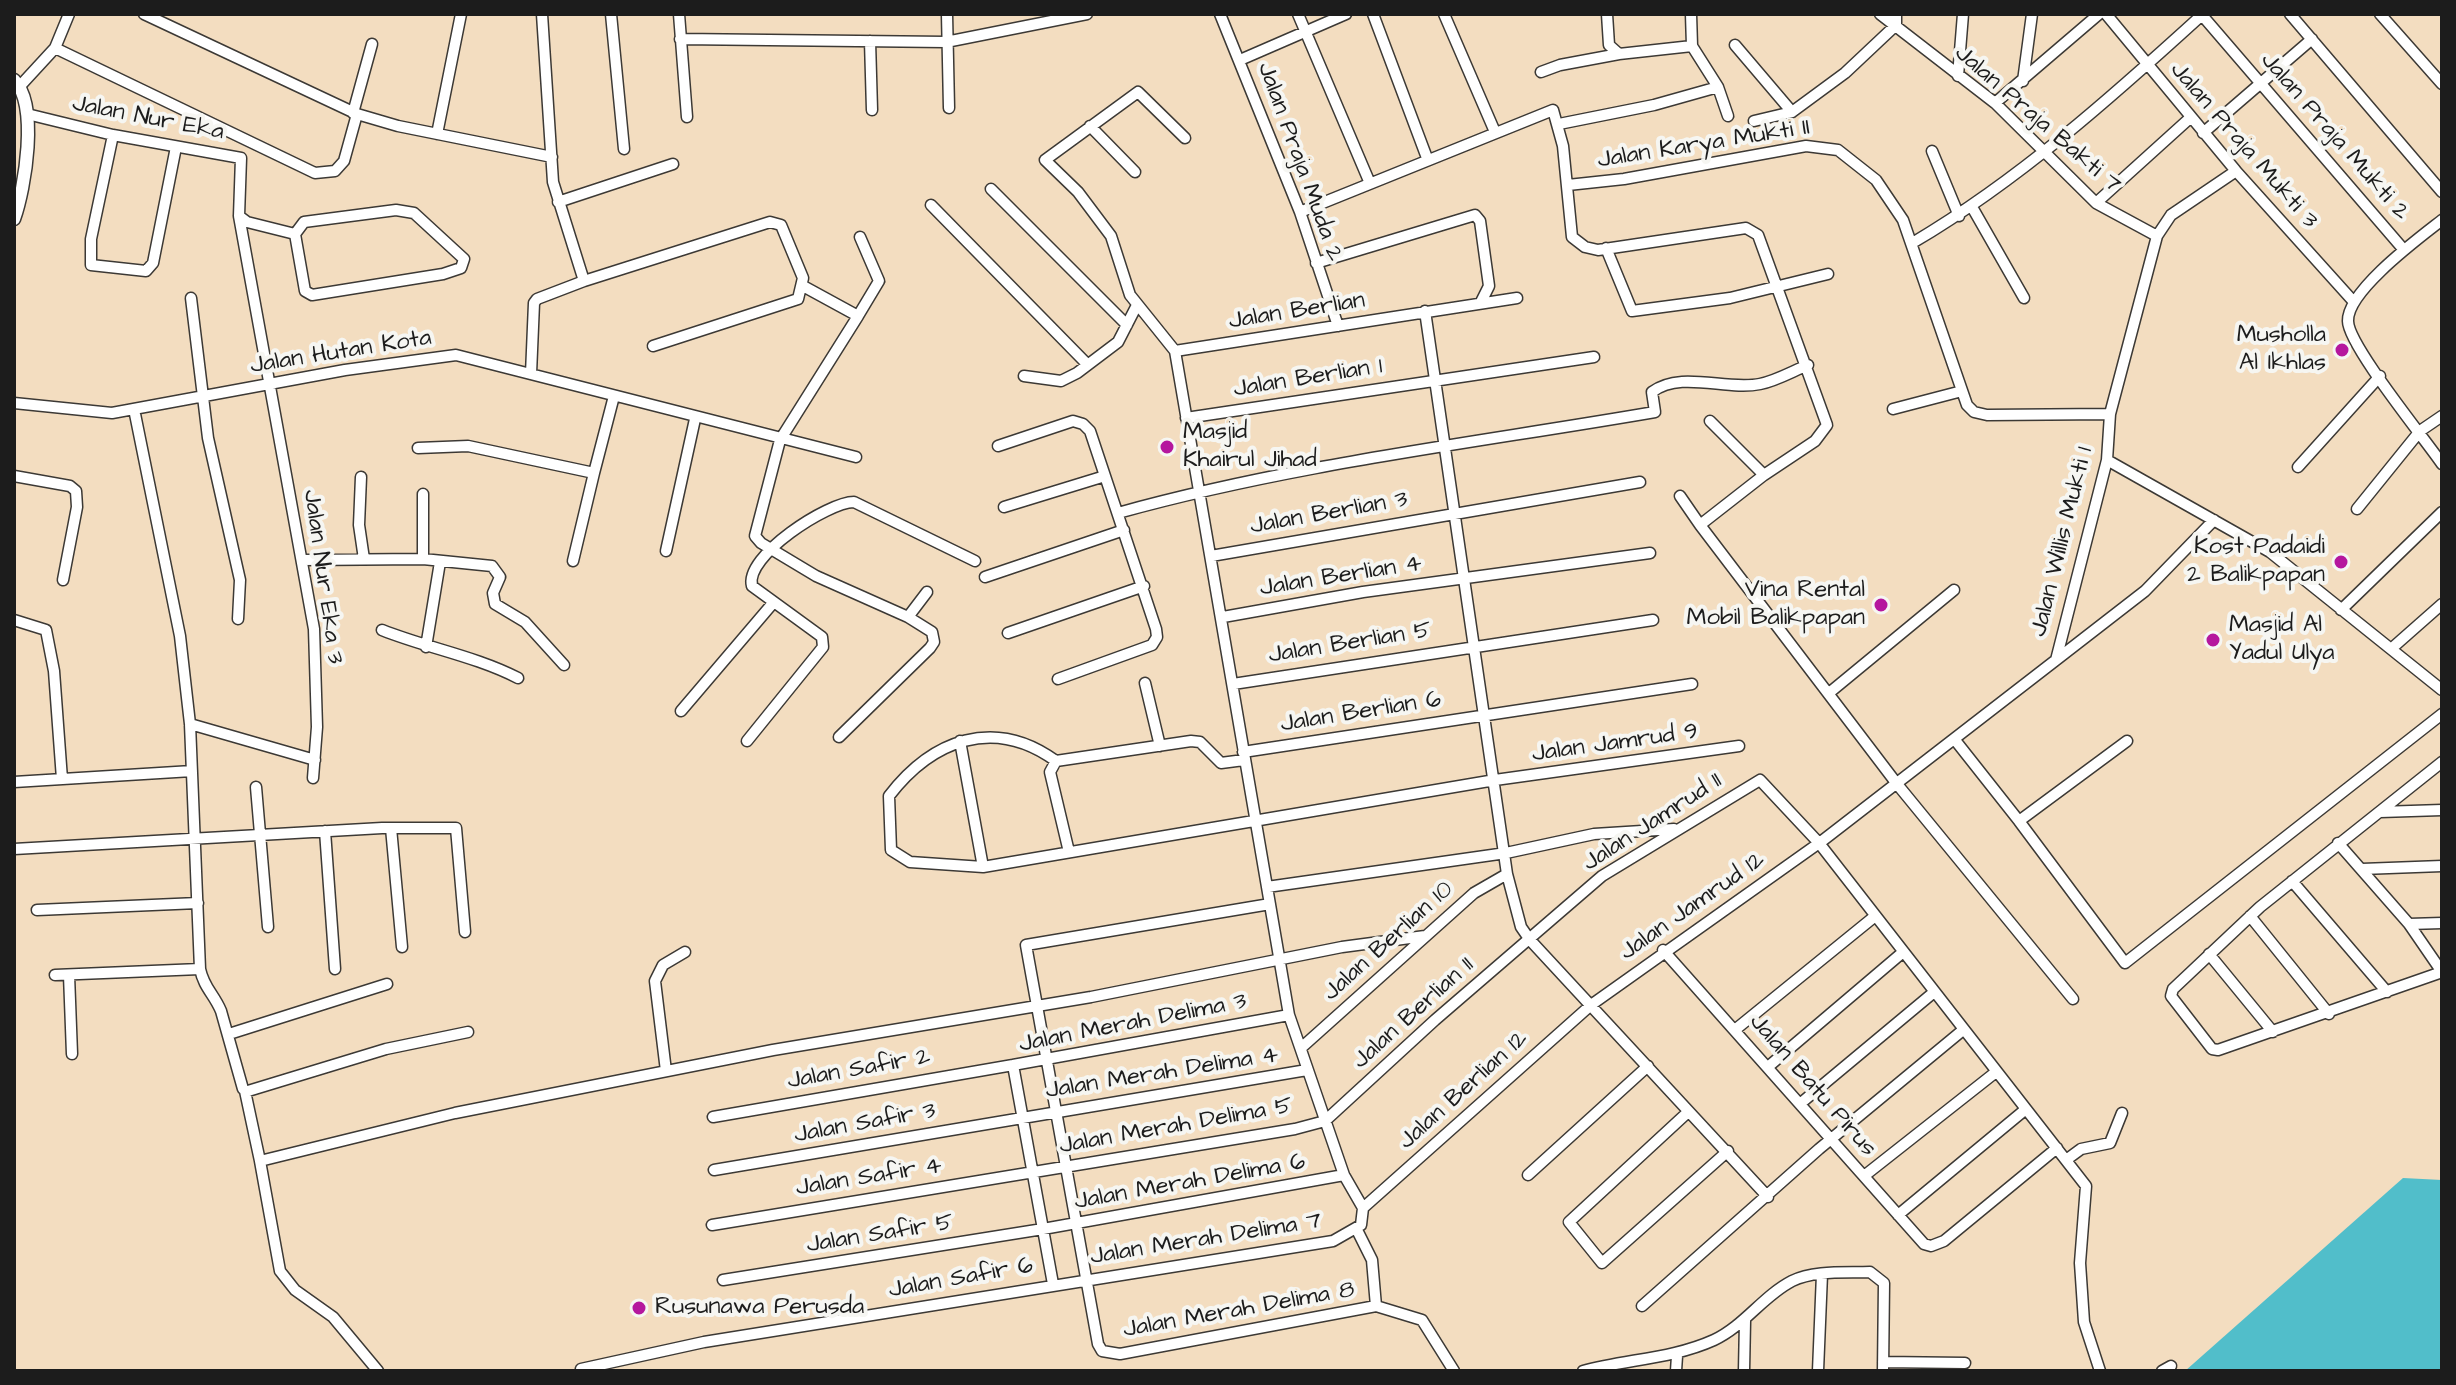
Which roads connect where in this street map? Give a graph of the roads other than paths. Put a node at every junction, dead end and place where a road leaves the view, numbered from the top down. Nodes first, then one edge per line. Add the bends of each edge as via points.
1 (69, 14) edge
2 (144, 14) edge
3 (461, 14) edge
4 (542, 14) edge
5 (611, 14) edge
6 (679, 14) edge
7 (947, 14) edge
8 (1087, 14) edge
9 (1220, 14) edge
10 (1298, 14) edge
11 (1346, 14) edge
12 (1373, 14) edge
13 (1444, 14) edge
14 (1607, 14) edge
15 (1691, 14) edge
16 (1880, 14) edge
17 (1963, 14) edge
18 (2032, 14) edge
19 (2099, 14) edge
20 (2106, 14) edge
21 (2202, 14) edge
22 (2290, 14) edge
23 (2380, 14) edge
24 (1896, 20) edge
25 (1306, 32) junction
26 (680, 39) junction
27 (2312, 39) junction
28 (870, 41) junction
29 (946, 42) junction
30 (372, 44) dead end
31 (1735, 45) dead end
32 (1692, 46) junction
33 (55, 48) junction
34 (1619, 54) junction
35 (1240, 60) junction
36 (2148, 64) junction
37 (1541, 72) dead end
38 (1958, 76) junction
39 (2023, 81) junction
40 (17, 83) edge
41 (2261, 83) junction
42 (2442, 84) edge
43 (1718, 87) junction
44 (1995, 103) junction
45 (949, 108) dead end
46 (872, 110) dead end
47 (1792, 112) junction
48 (27, 114) junction
49 (355, 114) junction
50 (1728, 116) dead end
51 (687, 117) dead end
52 (2190, 118) junction
53 (1754, 121) dead end
54 (1559, 124) junction
55 (1090, 126) junction
56 (1495, 132) junction
57 (2203, 133) junction
58 (437, 134) junction
59 (113, 135) junction
60 (1185, 138) dead end
61 (176, 147) junction
62 (257, 147) junction
63 (624, 149) dead end
64 (2043, 150) junction
65 (1932, 151) dead end
66 (552, 157) junction
67 (241, 158) junction
68 (1427, 158) junction
69 (673, 164) dead end
70 (2236, 171) junction
71 (1135, 172) dead end
72 (1369, 181) junction
73 (1568, 185) junction
74 (991, 189) dead end
75 (2442, 192) edge
76 (558, 202) junction
77 (2096, 203) junction
78 (931, 205) dead end
79 (1972, 207) junction
80 (1300, 212) junction
81 (1959, 216) junction
82 (14, 219) edge
83 (243, 219) junction
84 (2442, 220) edge
85 (295, 234) junction
86 (2157, 236) junction
87 (860, 237) dead end
88 (1914, 242) junction
89 (1606, 248) junction
90 (2404, 250) junction
91 (1316, 263) junction
92 (1828, 274) dead end
93 (584, 281) junction
94 (803, 286) junction
95 (1776, 289) junction
96 (191, 298) dead end
97 (1517, 298) dead end
98 (2024, 298) dead end
99 (2353, 301) junction
100 (1481, 302) junction
101 (1136, 307) junction
102 (1425, 311) junction
103 (858, 316) junction
104 (1127, 325) junction
105 (1338, 326) junction
106 (653, 346) dead end
107 (1175, 351) junction
108 (1594, 357) dead end
109 (1087, 364) junction
110 (1808, 365) junction
111 (531, 374) junction
112 (1024, 376) dead end
113 (2380, 376) junction
114 (1436, 380) junction
115 (270, 384) junction
116 (1962, 391) junction
117 (614, 396) junction
118 (204, 398) junction
119 (14, 403) edge
120 (134, 409) junction
121 (1893, 409) dead end
122 (2110, 414) junction
123 (2442, 416) edge
124 (1186, 418) junction
125 (695, 419) junction
126 (1710, 421) dead end
127 (2420, 431) junction
128 (780, 440) junction
129 (1442, 444) junction
130 (998, 446) dead end
131 (418, 448) dead end
132 (856, 457) dead end
133 (2107, 460) junction
134 (2442, 464) edge
135 (2298, 467) dead end
136 (594, 473) junction
137 (1764, 475) junction
138 (14, 476) edge
139 (1105, 476) junction
140 (361, 477) dead end
141 (1640, 482) dead end
142 (1200, 490) junction
143 (423, 494) dead end
144 (1680, 496) dead end
145 (1004, 507) dead end
146 (2357, 509) dead end
147 (1455, 511) junction
148 (2442, 512) edge
149 (1118, 513) junction
150 (2214, 520) junction
151 (1700, 525) junction
152 (1124, 530) junction
153 (769, 547) junction
154 (666, 551) dead end
155 (1650, 553) dead end
156 (1211, 556) junction
157 (364, 559) junction
158 (423, 559) junction
159 (302, 560) junction
160 (573, 561) dead end
161 (975, 561) dead end
162 (440, 562) junction
163 (985, 577) dead end
164 (1467, 578) junction
165 (63, 580) dead end
166 (1144, 586) junction
167 (1954, 590) dead end
168 (927, 592) dead end
169 (773, 603) junction
170 (2442, 604) edge
171 (2341, 610) junction
172 (908, 617) junction
173 (1223, 617) junction
174 (238, 619) dead end
175 (14, 620) edge
176 (1653, 620) dead end
177 (382, 630) dead end
178 (1008, 633) dead end
179 (1473, 644) junction
180 (426, 647) junction
181 (2391, 649) junction
182 (2056, 660) junction
183 (564, 665) dead end
184 (518, 678) dead end
185 (1058, 679) dead end
186 (1145, 683) dead end
187 (1233, 684) junction
188 (1692, 684) dead end
189 (2442, 690) edge
190 (1829, 693) junction
191 (681, 711) dead end
192 (1486, 713) junction
193 (2442, 714) edge
194 (190, 724) junction
195 (839, 737) dead end
196 (1955, 740) junction
197 (747, 741) dead end
198 (960, 741) junction
199 (2127, 741) dead end
200 (1160, 746) junction
201 (1739, 746) dead end
202 (1244, 756) junction
203 (315, 760) junction
204 (1056, 761) junction
205 (2442, 762) edge
206 (192, 771) junction
207 (313, 778) dead end
208 (62, 779) junction
209 (1495, 780) junction
210 (14, 782) edge
211 (1897, 784) junction
212 (256, 787) dead end
213 (2442, 810) edge
214 (2379, 812) junction
215 (2019, 821) junction
216 (1257, 823) junction
217 (391, 828) junction
218 (1676, 828) junction
219 (325, 831) junction
220 (261, 836) junction
221 (196, 838) junction
222 (1821, 842) junction
223 (2338, 843) junction
224 (14, 849) edge
225 (1069, 852) junction
226 (1506, 853) junction
227 (2442, 866) edge
228 (983, 867) junction
229 (2362, 869) junction
230 (1507, 874) junction
231 (2292, 881) junction
232 (1267, 887) junction
233 (198, 903) junction
234 (1270, 904) junction
235 (37, 910) dead end
236 (2250, 916) junction
237 (1874, 917) junction
238 (2442, 923) edge
239 (2409, 924) junction
240 (268, 927) dead end
241 (465, 932) dead end
242 (1425, 936) junction
243 (1530, 940) junction
244 (402, 947) dead end
245 (1663, 950) junction
246 (685, 952) dead end
247 (1902, 953) junction
248 (2209, 954) junction
249 (1278, 960) junction
250 (200, 969) junction
251 (335, 969) dead end
252 (2442, 972) edge
253 (55, 975) dead end
254 (69, 975) junction
255 (387, 984) dead end
256 (2387, 992) junction
257 (1933, 993) junction
258 (2073, 999) dead end
259 (1591, 1005) junction
260 (1035, 1006) junction
261 (2329, 1014) junction
262 (1289, 1015) junction
263 (1736, 1029) junction
264 (1963, 1030) junction
265 (468, 1032) dead end
266 (2273, 1032) junction
267 (229, 1034) junction
268 (1301, 1048) junction
269 (72, 1054) dead end
270 (1045, 1059) junction
271 (1013, 1065) junction
272 (1648, 1066) junction
273 (1769, 1066) junction
274 (1307, 1070) junction
275 (666, 1071) junction
276 (1996, 1072) junction
277 (245, 1091) junction
278 (1801, 1103) junction
279 (2026, 1109) junction
280 (1055, 1112) junction
281 (1687, 1113) junction
282 (2122, 1113) dead end
283 (713, 1117) dead end
284 (1024, 1117) junction
285 (1325, 1121) junction
286 (1831, 1140) junction
287 (2057, 1148) junction
288 (1728, 1151) junction
289 (2072, 1156) junction
290 (260, 1161) junction
291 (1065, 1167) junction
292 (714, 1170) dead end
293 (1034, 1172) junction
294 (1344, 1175) junction
295 (1528, 1175) dead end
296 (1864, 1176) junction
297 (1768, 1197) junction
298 (1363, 1208) junction
299 (1898, 1215) junction
300 (1074, 1224) junction
301 (712, 1225) dead end
302 (1359, 1226) junction
303 (1043, 1229) junction
304 (1822, 1274) junction
305 (1086, 1279) junction
306 (723, 1280) dead end
307 (1053, 1284) junction
308 (1376, 1306) junction
309 (1642, 1306) dead end
310 (1745, 1321) junction
311 (1677, 1356) junction
312 (1965, 1363) dead end
313 (1883, 1366) edge
314 (1611, 1367) edge
315 (581, 1369) dead end
316 (378, 1371) edge
317 (1454, 1371) edge
318 (1583, 1371) edge
319 (1676, 1371) edge
320 (1744, 1371) edge
321 (1818, 1371) edge
322 (2100, 1371) edge

1 - 33 street
2 - 49 street
3 - 58 street
4 - 66 street
5 - 63 street
6 - 26 street
7 - 29 street
8 - 29 street
9 - 35 street, Jalan Praja Muda 2
10 - 25 street
11 - 25 street
12 - 68 street
13 - 56 street
14 - 34 street via 1609,45
15 - 32 street
16 - 24 street, Jalan Praja Bakti 7
17 - 38 street
18 - 39 street
19 - 39 street
20 - 36 street, Jalan Praja Mukti 3
21 - 36 street
21 - 41 street, Jalan Praja Mukti 2
22 - 27 street
23 - 42 street
24 - 38 street, Jalan Praja Bakti 7
24 - 47 street via 1845,73
25 - 35 street
25 - 72 street
26 - 28 street
26 - 51 street
27 - 41 street
27 - 75 street
28 - 29 street
28 - 46 street
29 - 45 street
30 - 49 street
31 - 47 street
32 - 34 street
32 - 43 street
33 - 40 street
33 - 62 street
34 - 37 street
35 - 80 street, Jalan Praja Muda 2
36 - 52 street, Jalan Praja Mukti 3
36 - 64 street
38 - 44 street, Jalan Praja Bakti 7
39 - 44 street
40 - 48 street
41 - 57 street
41 - 90 street, Jalan Praja Mukti 2
43 - 50 street
43 - 54 street
44 - 64 street, Jalan Praja Bakti 7
47 - 53 street
48 - 59 street, Jalan Nur Eka
48 - 82 street via 27,151
49 - 58 street
49 - 62 street via 344,161 335,171 315,173
52 - 57 street, Jalan Praja Mukti 3
52 - 77 street
54 - 56 street via 1553,110
54 - 73 street
55 - 60 street via 1138,92
55 - 71 street
55 - 101 street via 1045,160 1111,236
56 - 68 street
57 - 70 street, Jalan Praja Mukti 3
58 - 66 street
59 - 61 street, Jalan Nur Eka
59 - 61 street via 91,239 91,265 146,271 153,263
61 - 67 street, Jalan Nur Eka
62 - 67 street
64 - 77 street, Jalan Praja Bakti 7
64 - 79 street
65 - 81 street
66 - 76 street
67 - 83 street, Jalan Nur Eka
68 - 72 street
69 - 76 street
70 - 86 street via 2171,215
70 - 99 street, Jalan Praja Mukti 3
72 - 80 street
73 - 88 street, Jalan Karya Mukti II via 1820,146 1838,150 1876,180
73 - 89 street via 1572,237 1585,247
74 - 104 street
76 - 93 street
77 - 86 street, Jalan Praja Bakti 7
78 - 109 street
79 - 81 street
79 - 98 street
80 - 91 street, Jalan Praja Muda 2
81 - 88 street
83 - 85 street
83 - 115 street, Jalan Nur Eka
84 - 90 street
85 - 85 street via 305,291 320,295 443,274 461,268 464,259 414,213 396,210 304,222
86 - 122 street, Jalan Willis Mukti 1
87 - 103 street via 879,281
88 - 116 street, Jalan Karya Mukti II
89 - 95 street via 1746,228 1758,235
89 - 95 street via 1632,311
90 - 99 street
91 - 100 street via 1475,215 1489,286
91 - 105 street, Jalan Praja Muda 2
92 - 95 street
93 - 94 street via 770,222 781,225 788,236
93 - 111 street via 534,303
94 - 103 street
94 - 106 street via 798,299
95 - 110 street
96 - 118 street
97 - 100 street, Jalan Berlian
99 - 113 street via 2348,322
100 - 102 street, Jalan Berlian
101 - 104 street
101 - 107 street
102 - 105 street, Jalan Berlian
102 - 114 street
103 - 128 street
104 - 109 street via 1118,342
105 - 107 street, Jalan Berlian
107 - 124 street
108 - 114 street, Jalan Berlian 1
109 - 112 street via 1061,381
110 - 129 street via 1760,384 1656,388 1655,412 1637,416
110 - 137 street via 1827,425 1824,433
111 - 115 street, Jalan Hutan Kota via 456,355
111 - 117 street, Jalan Hutan Kota
113 - 127 street
113 - 135 street
114 - 124 street, Jalan Berlian 1
114 - 129 street
115 - 118 street, Jalan Hutan Kota
115 - 159 street, Jalan Nur Eka 3
116 - 121 street
116 - 122 street via 1974,412 1987,415
117 - 125 street, Jalan Hutan Kota
117 - 136 street
118 - 120 street, Jalan Hutan Kota
118 - 174 street via 240,580
119 - 120 street, Jalan Hutan Kota via 112,413
120 - 194 street via 180,636
122 - 133 street, Jalan Willis Mukti 1
123 - 127 street
124 - 142 street
125 - 128 street, Jalan Hutan Kota
125 - 154 street
126 - 137 street
127 - 134 street
127 - 146 street
128 - 132 street, Jalan Hutan Kota
128 - 153 street via 755,529
129 - 142 street
129 - 147 street
130 - 139 street via 1073,421 1090,431
131 - 136 street via 468,446
133 - 150 street
133 - 182 street, Jalan Willis Mukti 1
136 - 160 street
137 - 151 street
138 - 165 street via 76,491
139 - 145 street
139 - 149 street
140 - 157 street
141 - 147 street, Jalan Berlian 3
142 - 149 street
142 - 156 street
143 - 158 street
144 - 151 street
147 - 156 street, Jalan Berlian 3
147 - 164 street
148 - 171 street
149 - 152 street
150 - 171 street via 2270,552
150 - 182 street via 2145,591
151 - 190 street
152 - 163 street
152 - 166 street
153 - 161 street via 836,505 854,502
153 - 169 street via 750,578
153 - 172 street via 838,587
155 - 164 street, Jalan Berlian 4
156 - 173 street
157 - 158 street
157 - 159 street
158 - 162 street
159 - 203 street, Jalan Nur Eka 3 via 314,629
162 - 180 street
162 - 183 street via 499,570 495,604 525,622
164 - 173 street, Jalan Berlian 4
164 - 179 street
166 - 178 street
166 - 185 street via 1156,629 1152,645
167 - 190 street
168 - 172 street
169 - 191 street
169 - 197 street via 822,637 823,647
170 - 181 street
171 - 181 street
172 - 195 street via 932,632 934,642
173 - 187 street
175 - 208 street via 46,630
176 - 179 street, Jalan Berlian 5
177 - 180 street
179 - 187 street, Jalan Berlian 5
179 - 192 street
180 - 184 street via 488,663
181 - 189 street
182 - 196 street, Jalan Willis Mukti 1
186 - 200 street
187 - 202 street
188 - 192 street, Jalan Berlian 6
190 - 211 street
192 - 202 street, Jalan Berlian 6
192 - 209 street
193 - 215 street via 2125,963
194 - 203 street
194 - 206 street
196 - 211 street, Jalan Willis Mukti 1
196 - 215 street
198 - 204 street via 989,736
198 - 228 street
198 - 228 street, Jalan Jamrud 9 via 913,768 889,796 891,850 910,862
199 - 215 street
200 - 202 street via 1200,742 1221,763
200 - 204 street
201 - 209 street, Jalan Jamrud 9
202 - 216 street
203 - 207 street, Jalan Nur Eka 3
204 - 225 street via 1050,772
205 - 214 street
206 - 208 street
206 - 221 street
208 - 210 street
209 - 216 street, Jalan Jamrud 9
209 - 226 street
211 - 222 street, Jalan Willis Mukti 1
211 - 258 street
212 - 220 street
213 - 214 street
214 - 223 street
216 - 225 street, Jalan Jamrud 9
216 - 232 street
217 - 219 street
217 - 241 street via 458,831
217 - 244 street
218 - 222 street, Jalan Jamrud 11 via 1755,782 1765,782
218 - 226 street via 1594,834
218 - 243 street, Jalan Jamrud 11 via 1602,876
219 - 220 street
219 - 251 street
220 - 221 street
220 - 240 street
221 - 224 street
221 - 233 street
222 - 237 street
222 - 245 street, Jalan Jamrud 12
223 - 229 street
223 - 231 street
225 - 228 street, Jalan Jamrud 9
226 - 230 street
226 - 232 street
227 - 229 street
229 - 239 street
230 - 242 street, Jalan Berlian 10 via 1485,885
230 - 243 street via 1521,927
231 - 236 street
231 - 256 street
232 - 234 street
233 - 235 street
233 - 250 street
234 - 249 street
234 - 260 street, Jalan Merah Delima 8 via 1026,945
236 - 248 street
236 - 261 street
237 - 247 street
237 - 263 street
238 - 239 street
239 - 252 street
242 - 249 street
242 - 268 street, Jalan Berlian 10
243 - 259 street
243 - 285 street, Jalan Berlian 11
245 - 259 street, Jalan Jamrud 12
245 - 263 street, Jalan Batu Pirus
246 - 275 street via 663,965 655,981
247 - 257 street
247 - 273 street
248 - 266 street
248 - 266 street via 2171,996 2212,1049
249 - 260 street
249 - 262 street
250 - 254 street
250 - 267 street
252 - 256 street
253 - 254 street
254 - 269 street
255 - 267 street
256 - 261 street
257 - 264 street
257 - 278 street
259 - 272 street
259 - 298 street, Jalan Berlian 12
260 - 270 street, Jalan Merah Delima 8
260 - 275 street
261 - 266 street
262 - 268 street
262 - 270 street, Jalan Merah Delima 3
263 - 273 street, Jalan Batu Pirus
264 - 276 street
264 - 286 street
265 - 277 street via 386,1049
267 - 277 street
268 - 274 street
270 - 271 street, Jalan Merah Delima 3
270 - 280 street, Jalan Merah Delima 8
271 - 283 street, Jalan Safir 2
271 - 284 street, Jalan Merah Delima 3
272 - 281 street
272 - 295 street
273 - 278 street, Jalan Batu Pirus
274 - 280 street, Jalan Merah Delima 4
274 - 285 street
275 - 290 street via 455,1113
276 - 279 street
276 - 296 street
277 - 290 street
278 - 286 street, Jalan Batu Pirus
279 - 287 street
279 - 299 street
280 - 284 street, Jalan Merah Delima 4
280 - 291 street, Jalan Merah Delima 8
281 - 288 street
281 - 288 street via 1569,1222 1602,1263
282 - 289 street via 2110,1143
284 - 292 street, Jalan Safir 3
284 - 293 street, Jalan Merah Delima 3
285 - 291 street, Jalan Merah Delima 5
285 - 294 street
286 - 296 street, Jalan Batu Pirus
286 - 297 street
287 - 289 street
287 - 299 street, Jalan Batu Pirus via 1944,1241 1924,1244
288 - 297 street
289 - 322 street via 2086,1186 2080,1263 2084,1322
290 - 316 street via 285,1280 333,1317
291 - 293 street, Jalan Merah Delima 5
291 - 300 street, Jalan Merah Delima 8
293 - 301 street, Jalan Safir 4
293 - 303 street, Jalan Merah Delima 3
294 - 298 street
294 - 300 street, Jalan Merah Delima 6
296 - 299 street, Jalan Batu Pirus
297 - 309 street
298 - 302 street
300 - 303 street, Jalan Merah Delima 6
300 - 305 street, Jalan Merah Delima 8
302 - 305 street, Jalan Merah Delima 7 via 1333,1241
302 - 308 street, Jalan Merah Delima 8 via 1372,1260
303 - 306 street, Jalan Safir 5
303 - 307 street, Jalan Merah Delima 3
304 - 310 street via 1790,1282
304 - 313 street via 1870,1272 1884,1283
304 - 321 street
305 - 307 street, Jalan Merah Delima 7
305 - 308 street, Jalan Merah Delima 8 via 1098,1344 1111,1353
307 - 315 street, Jalan Safir 6 via 704,1342
308 - 317 street via 1422,1320
310 - 311 street
310 - 320 street
311 - 314 street
311 - 319 street
312 - 313 street
314 - 318 street

